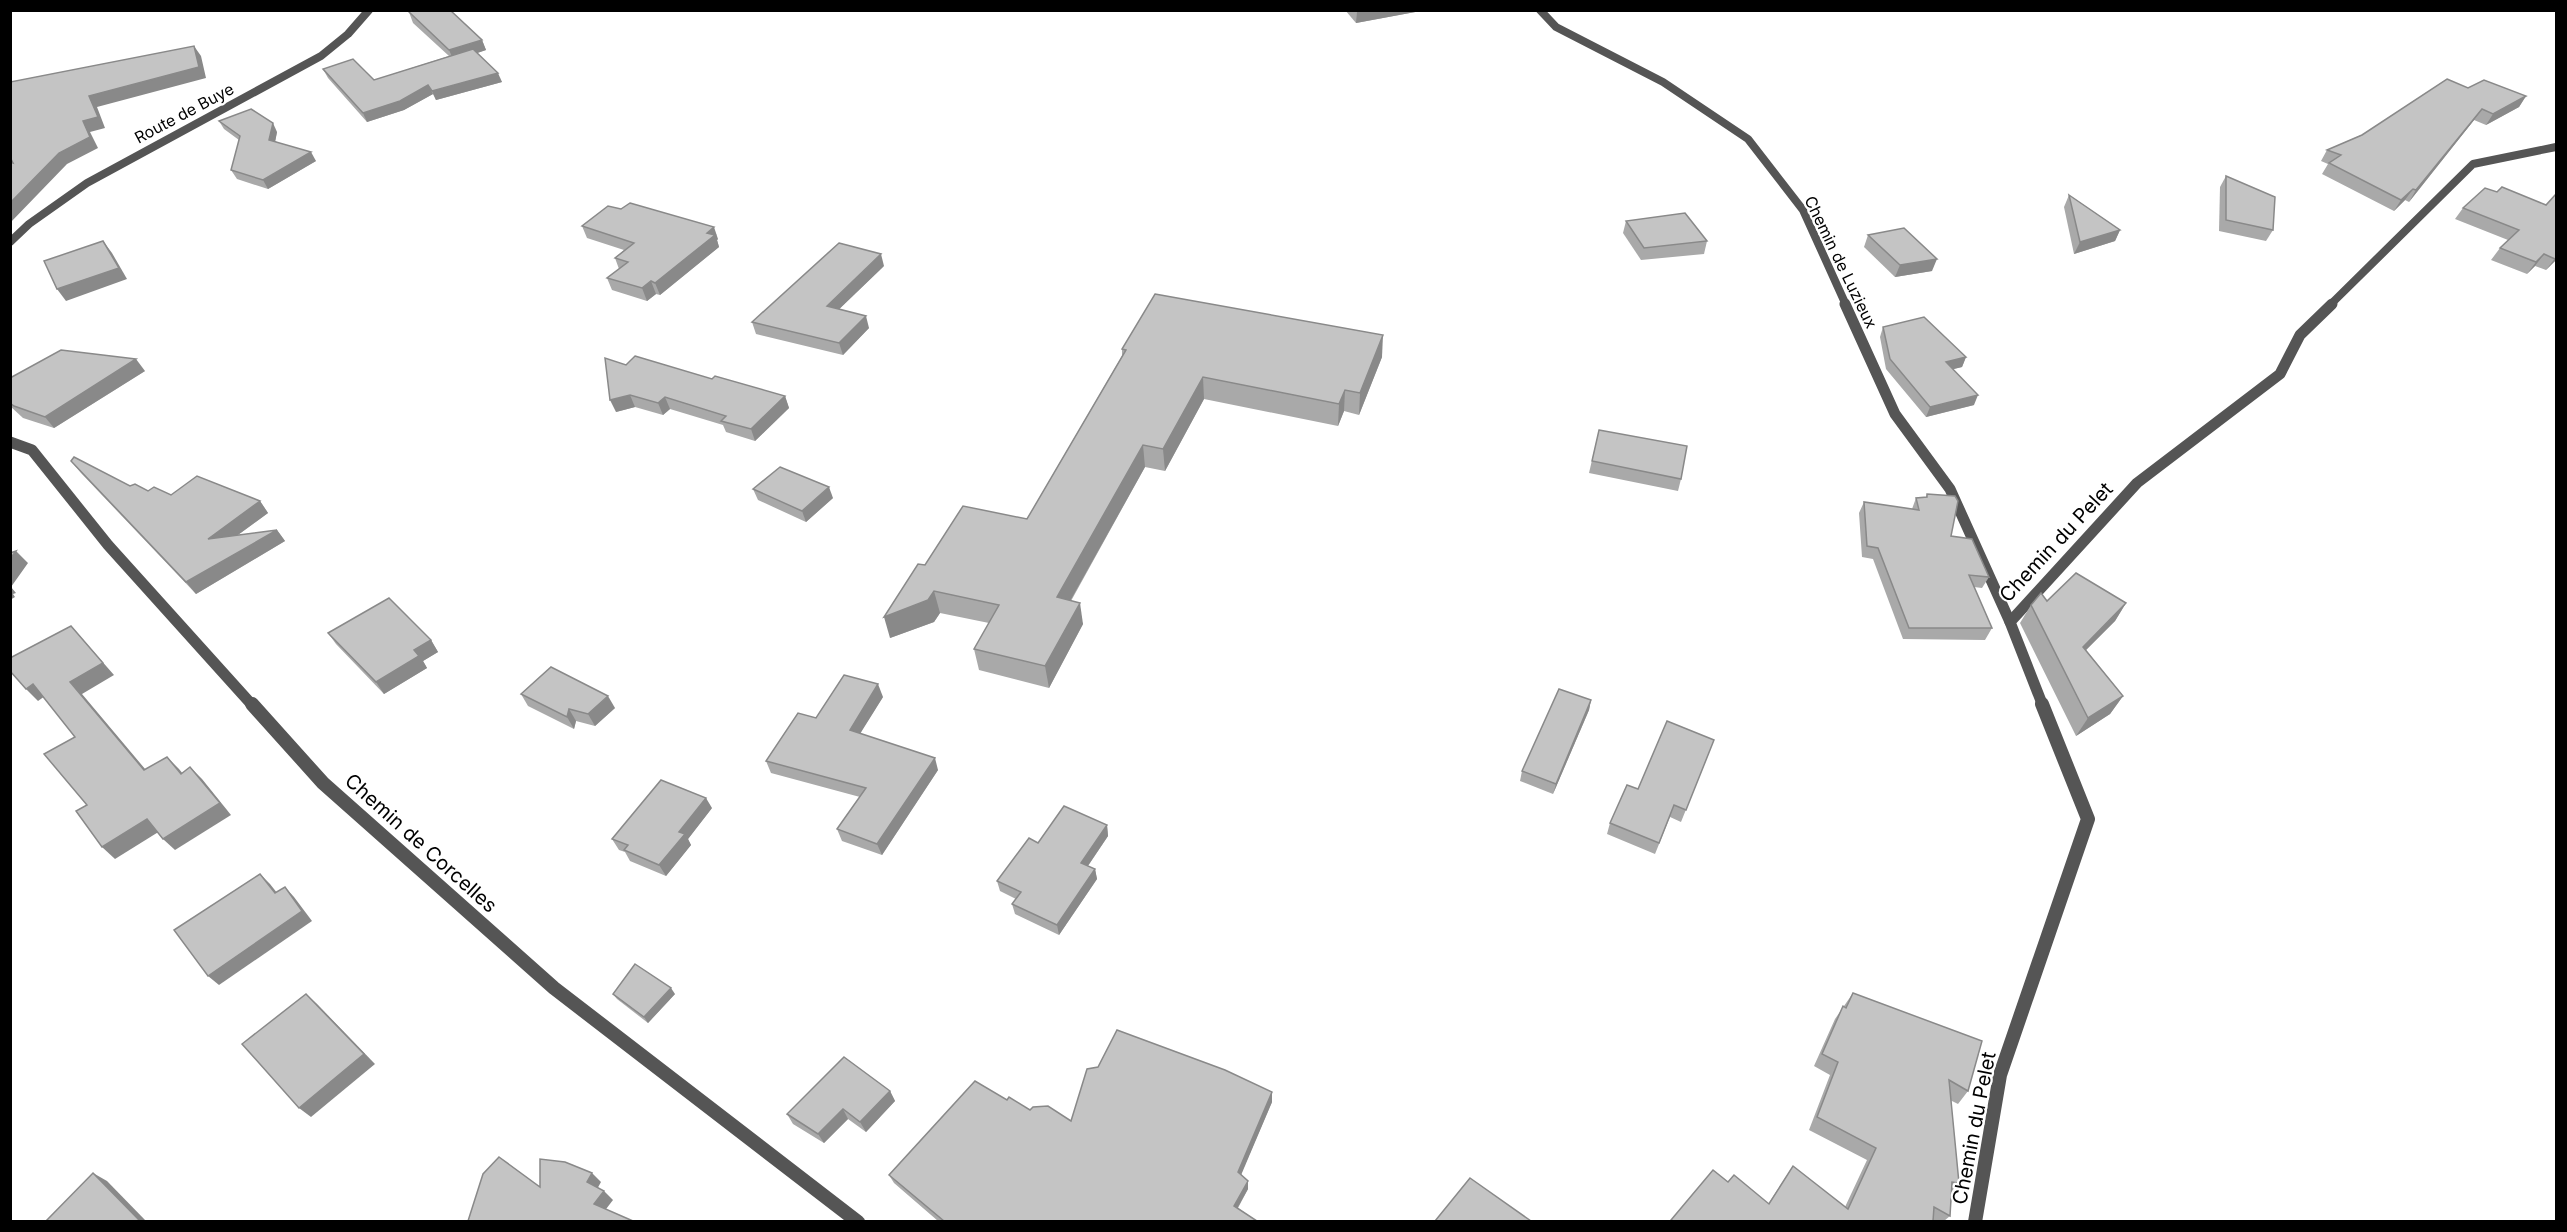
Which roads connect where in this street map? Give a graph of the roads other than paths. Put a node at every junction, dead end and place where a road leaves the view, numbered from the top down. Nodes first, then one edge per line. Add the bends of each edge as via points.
1 (369, 10) edge
2 (1540, 10) edge
3 (2556, 147) edge
4 (10, 242) edge
5 (10, 442) edge
6 (2010, 622) junction
7 (858, 1221) edge
8 (1975, 1221) edge

1 - 4 street, Route de Buye via 321,56 87,183
2 - 6 street, Chemin de Luzieux via 1556,27 1663,82 1748,139 1803,210 1895,414 1950,489
3 - 6 street, Chemin du Pelet via 2473,164 2300,336 2280,374 2137,483
5 - 7 street, Chemin de Corcelles via 32,450 108,545 323,783 554,988
6 - 8 street, Chemin du Pelet via 2088,819 2000,1075

